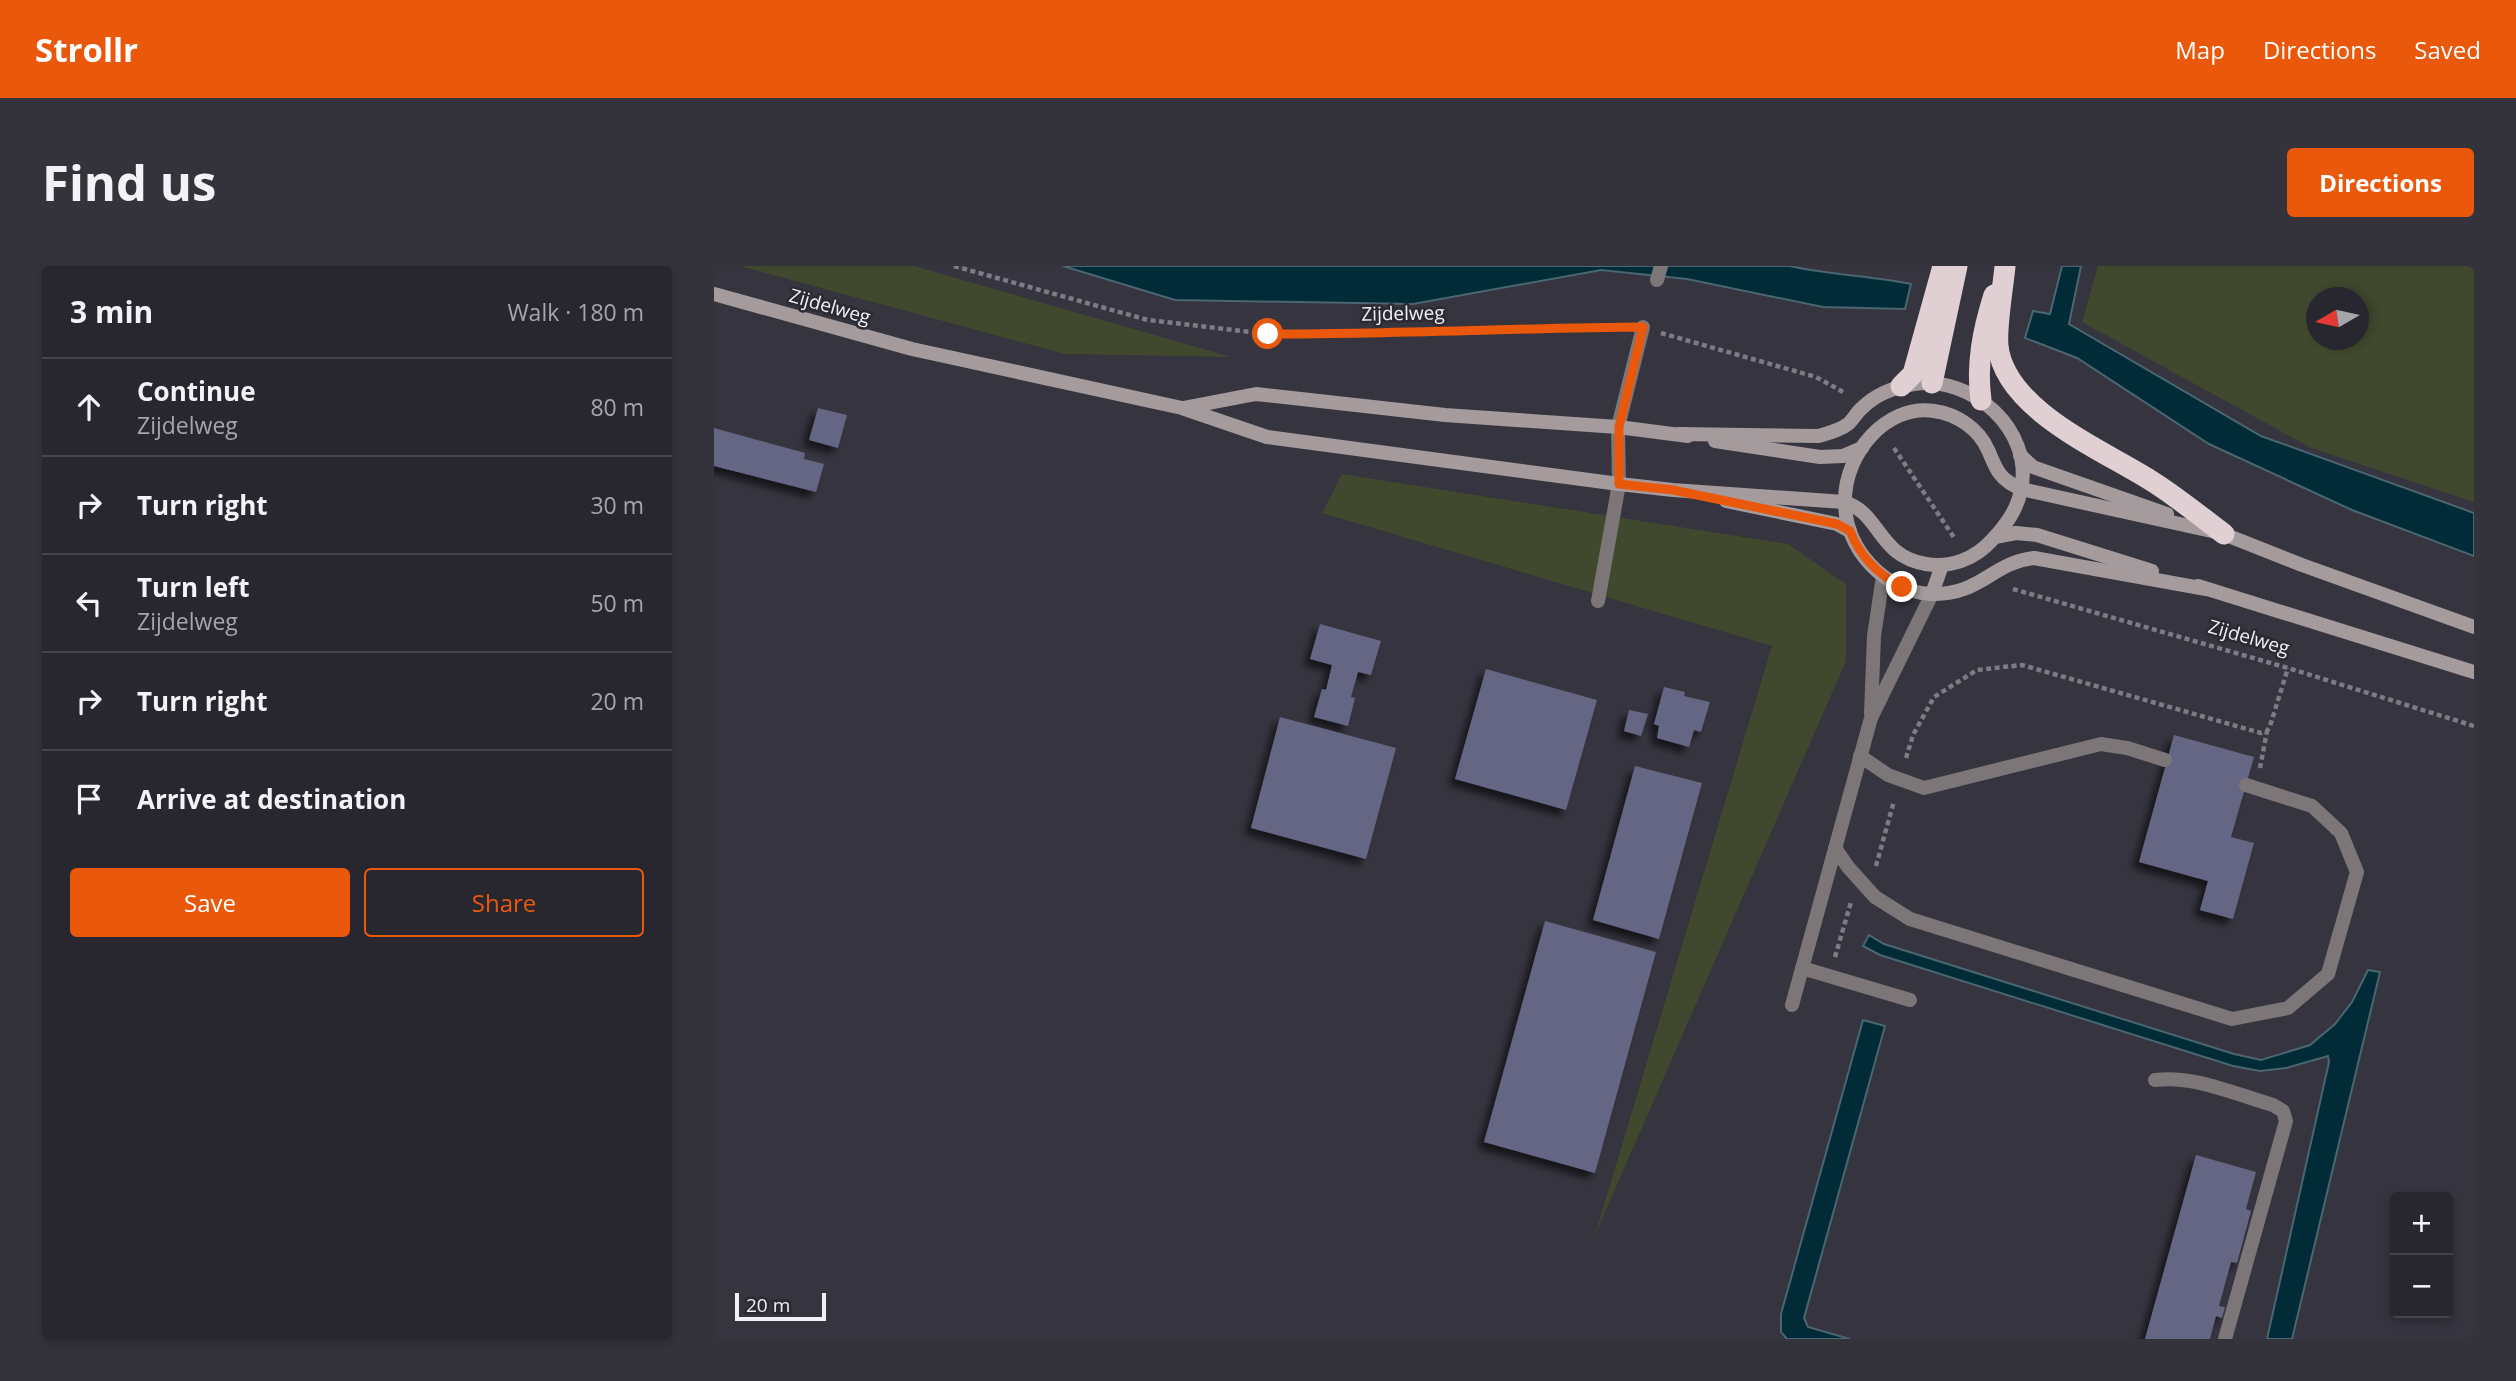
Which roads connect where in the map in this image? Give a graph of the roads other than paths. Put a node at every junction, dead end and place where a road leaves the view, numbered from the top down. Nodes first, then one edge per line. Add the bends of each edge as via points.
1 (1943, 266) edge
2 (1957, 266) edge
3 (2004, 266) edge
4 (714, 294) edge
5 (1643, 327) road end
6 (1932, 383) junction
7 (1901, 386) junction
8 (1981, 400) junction
9 (1182, 408) junction
10 (1917, 411) junction
11 (1619, 427) junction
12 (1679, 434) junction
13 (1862, 448) junction
14 (2020, 455) junction
15 (1619, 484) junction
16 (2021, 489) junction
17 (1673, 490) junction
18 (1844, 502) junction
19 (1850, 531) junction
20 (2224, 534) junction
21 (1995, 537) junction
22 (1942, 565) junction
23 (1883, 576) junction
24 (2206, 589) junction
25 (1932, 594) junction
26 (1598, 601) dead end
27 (2474, 627) edge
28 (2474, 672) edge
29 (1871, 718) junction
30 (1860, 756) junction
31 (2165, 760) dead end
32 (2251, 786) road end
33 (1835, 848) junction
34 (1802, 968) junction
35 (1910, 1000) dead end
36 (1792, 1005) dead end
37 (2155, 1080) dead end
38 (2225, 1339) edge

1 - 7 highway via 1913,374
2 - 6 highway
3 - 8 highway via 1985,323 1978,374
3 - 20 highway via 1998,347 2007,373 2025,399 2054,423 2152,481
4 - 9 main road, Zijdelweg via 912,349
5 - 11 lane
6 - 7 main road
6 - 8 main road via 1958,388
6 - 10 main road
7 - 12 main road, Zijdelweg via 1880,395 1847,425 1818,436
8 - 14 main road via 2005,424
9 - 11 main road, Zijdelweg via 1256,394 1445,415
9 - 15 main road, Zijdelweg via 1267,437
10 - 13 main road via 1885,422
10 - 16 main road via 1942,413 1965,422 1987,447 2001,475
11 - 12 main road, Zijdelweg
11 - 15 lane
12 - 13 main road, Zijdelweg via 1820,457 1843,456
13 - 18 main road via 1849,473
14 - 16 main road
14 - 20 main road via 2033,467
15 - 17 main road, Zijdelweg
15 - 26 lane
16 - 20 main road
16 - 21 main road via 2016,507
17 - 18 main road, Zijdelweg
17 - 19 main road, Zijdelweg via 1837,524
18 - 19 main road
18 - 22 main road via 1860,509 1899,553 1924,564
19 - 23 main road via 1860,551
20 - 27 main road
21 - 22 main road via 1972,557
21 - 24 main road, Zijdelweg via 2037,535
22 - 25 main road
23 - 25 main road
23 - 29 lane via 1874,636
24 - 25 main road, Zijdelweg via 2034,558 2008,564 1967,589
24 - 28 main road, Zijdelweg
25 - 29 lane
29 - 30 lane
30 - 31 lane via 1888,775 1924,788 2101,744
30 - 33 lane
32 - 33 lane via 2312,806 2341,833 2357,872 2328,974 2288,1008 2232,1019 1909,919 1875,897
33 - 34 lane
34 - 35 lane
34 - 36 lane
37 - 38 lane via 2174,1078 2273,1105 2283,1111 2286,1121

